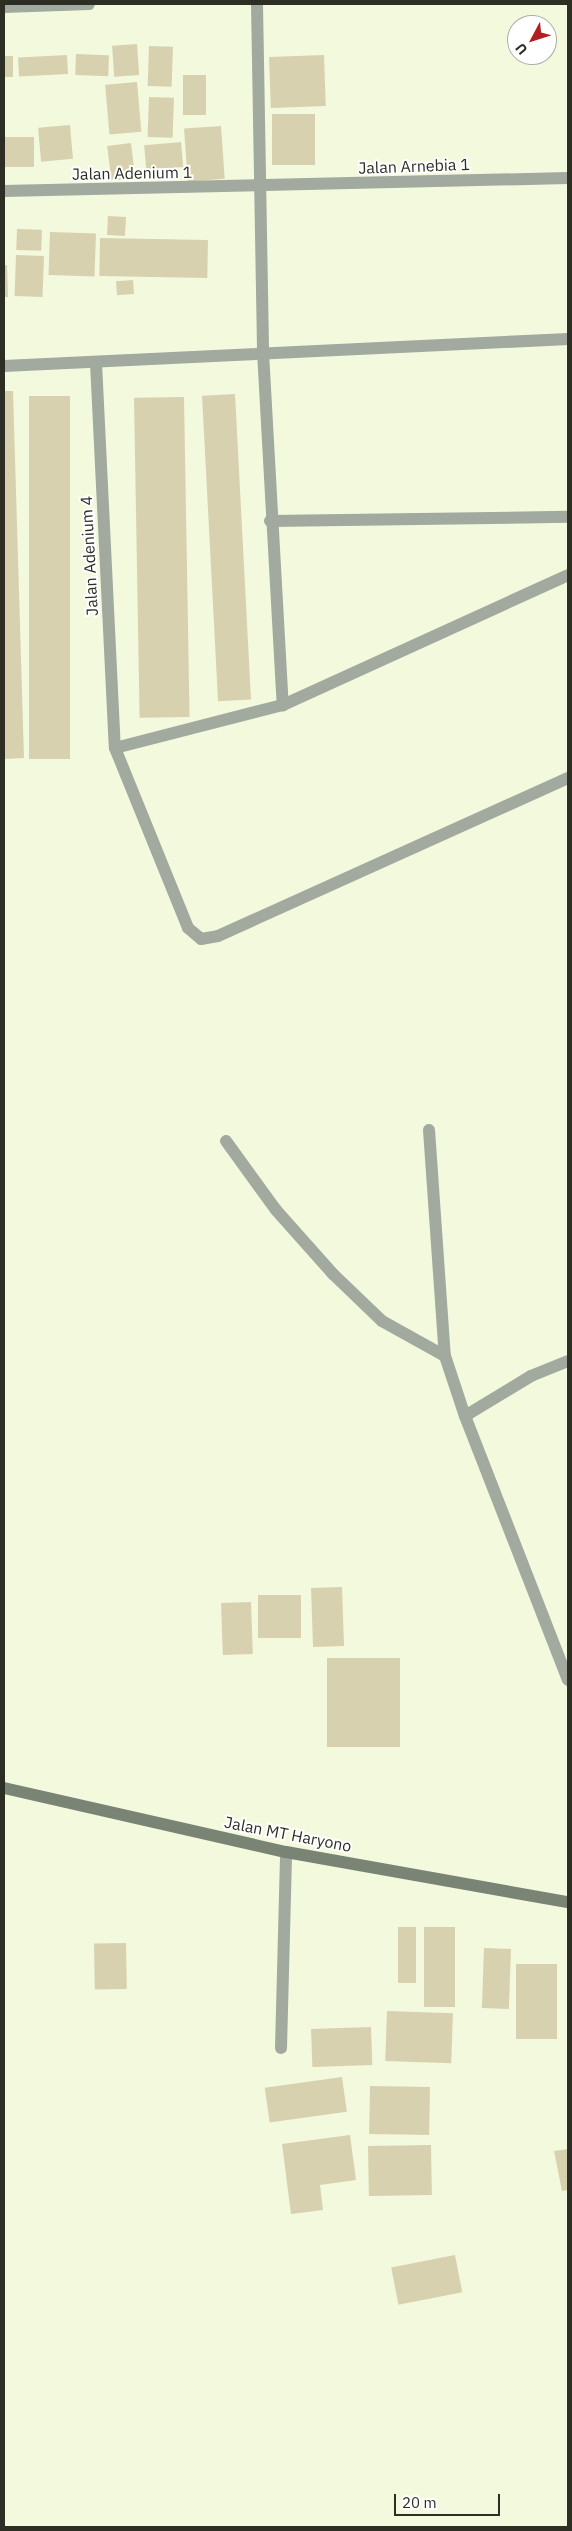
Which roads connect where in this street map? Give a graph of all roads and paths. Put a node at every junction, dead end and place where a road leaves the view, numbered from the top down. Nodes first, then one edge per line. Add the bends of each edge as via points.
1 (89, 4) edge
2 (257, 4) edge
3 (4, 7) edge
4 (568, 178) edge
5 (261, 187) junction
6 (4, 192) edge
7 (568, 339) edge
8 (263, 352) junction
9 (96, 364) junction
10 (4, 366) edge
11 (568, 517) edge
12 (270, 521) junction
13 (568, 575) edge
14 (283, 705) junction
15 (115, 748) junction
16 (568, 778) edge
17 (429, 1130) dead end
18 (226, 1141) dead end
19 (445, 1356) junction
20 (568, 1360) edge
21 (465, 1416) junction
22 (568, 1680) edge
23 (4, 1788) edge
24 (286, 1852) junction
25 (568, 1902) edge
26 (281, 2048) dead end

1 - 3 street
2 - 5 street
4 - 5 street, Jalan Arnebia 1
5 - 6 street, Jalan Adenium 1
5 - 8 street
7 - 8 street
8 - 9 street
8 - 12 street
9 - 10 street
9 - 15 street, Jalan Adenium 4
11 - 12 street
12 - 14 street
13 - 14 street
14 - 15 street
15 - 16 street, Jalan Adenium 4 via 188,928 201,939 218,936
17 - 19 street
18 - 19 street via 276,1210 333,1274 382,1321
19 - 21 street
20 - 21 street via 530,1376
21 - 22 street
23 - 24 main road, Jalan MT Haryono
24 - 25 main road, Jalan MT Haryono
24 - 26 street

